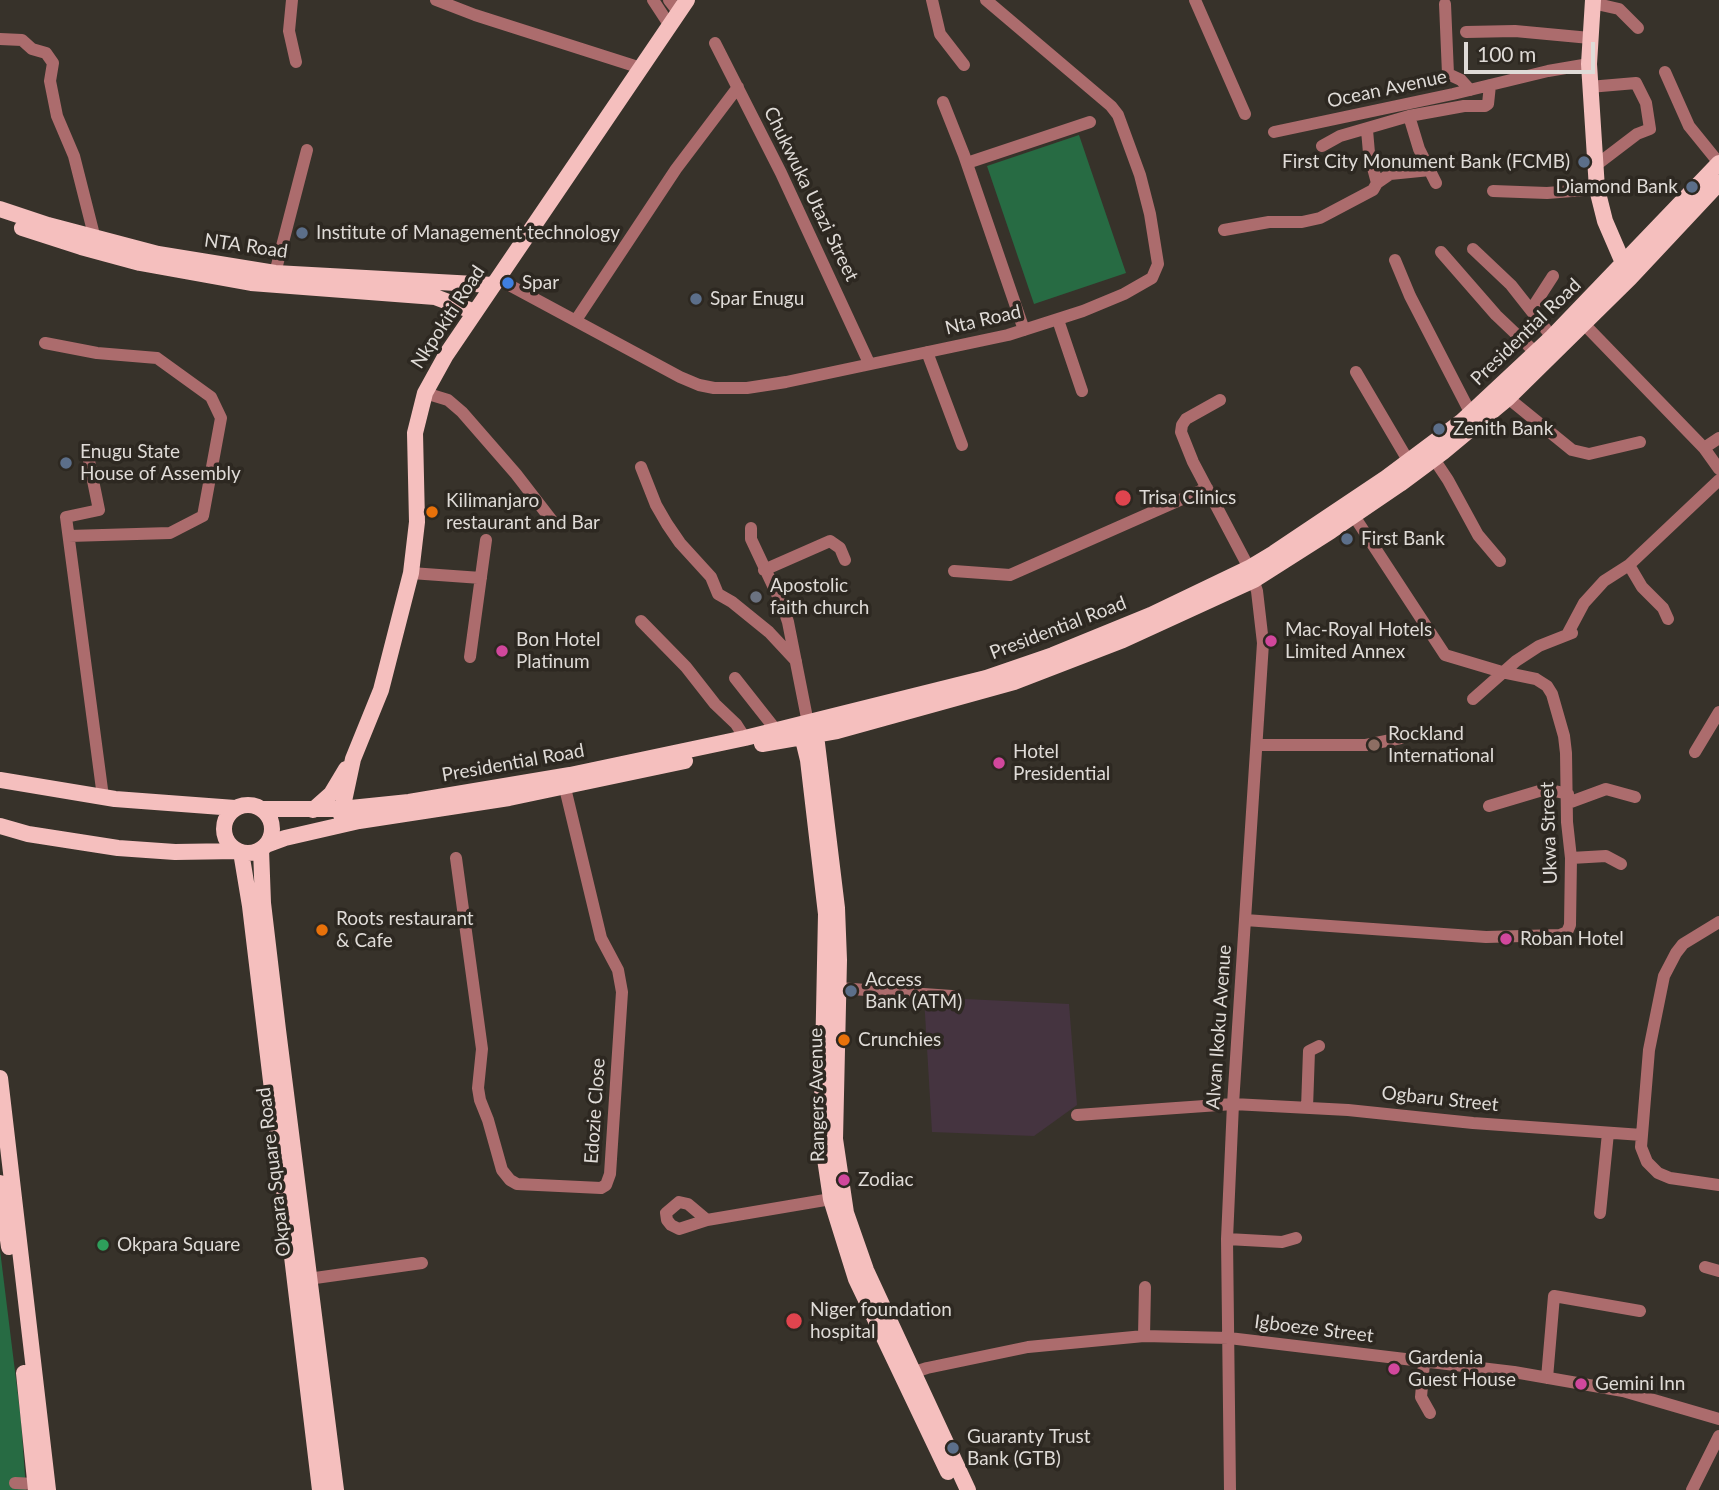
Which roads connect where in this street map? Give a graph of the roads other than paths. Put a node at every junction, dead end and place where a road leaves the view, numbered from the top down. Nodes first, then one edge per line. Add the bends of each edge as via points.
1 (292, 0) edge
2 (653, 0) edge
3 (932, 0) edge
4 (986, 0) edge
5 (1195, 0) edge
6 (443, 1) edge
7 (1592, 1) edge
8 (1445, 4) dead end
9 (676, 10) edge
10 (1638, 28) dead end
11 (1466, 32) dead end
12 (1590, 38) junction
13 (0, 39) edge
14 (715, 43) dead end
15 (296, 62) dead end
16 (1588, 64) junction
17 (964, 65) dead end
18 (641, 68) junction
19 (1665, 72) dead end
20 (1490, 85) junction
21 (738, 87) junction
22 (1590, 87) junction
23 (1470, 90) junction
24 (943, 102) dead end
25 (1245, 114) dead end
26 (1409, 116) junction
27 (1090, 122) dead end
28 (1367, 130) junction
29 (1275, 132) dead end
30 (1322, 146) dead end
31 (307, 150) dead end
32 (967, 163) junction
33 (1719, 163) edge
34 (1595, 166) junction
35 (1430, 170) junction
36 (1377, 183) junction
37 (1436, 183) dead end
38 (1719, 183) edge
39 (1597, 189) junction
40 (1493, 191) dead end
41 (0, 209) edge
42 (0, 221) edge
43 (1224, 230) dead end
44 (94, 235) junction
45 (1473, 248) dead end
46 (1441, 252) dead end
47 (1395, 260) dead end
48 (1627, 271) junction
49 (275, 273) junction
50 (1553, 276) dead end
51 (496, 282) junction
52 (1531, 310) junction
53 (475, 312) junction
54 (576, 320) junction
55 (1058, 320) junction
56 (1584, 324) junction
57 (1024, 330) junction
58 (1552, 337) junction
59 (45, 343) dead end
60 (927, 352) junction
61 (1543, 356) junction
62 (869, 363) junction
63 (1356, 372) dead end
64 (1082, 391) dead end
65 (425, 393) junction
66 (1508, 398) junction
67 (1220, 400) dead end
68 (1489, 405) junction
69 (1471, 414) junction
70 (1719, 438) edge
71 (1640, 442) dead end
72 (962, 445) dead end
73 (1704, 448) junction
74 (87, 451) dead end
75 (1434, 459) junction
76 (1409, 462) junction
77 (641, 467) dead end
78 (1719, 468) edge
79 (1719, 480) edge
80 (1207, 488) junction
81 (1365, 500) junction
82 (1354, 516) junction
83 (553, 522) dead end
84 (751, 533) dead end
85 (69, 536) junction
86 (486, 540) dead end
87 (845, 560) dead end
88 (1500, 561) dead end
89 (1629, 565) junction
90 (764, 570) junction
91 (954, 572) dead end
92 (411, 573) junction
93 (1252, 574) junction
94 (481, 578) junction
95 (1668, 619) dead end
96 (641, 621) dead end
97 (470, 657) dead end
98 (796, 661) junction
99 (1503, 672) junction
100 (735, 678) dead end
101 (1473, 699) dead end
102 (1719, 712) edge
103 (808, 728) junction
104 (837, 731) junction
105 (775, 736) junction
106 (745, 738) junction
107 (1401, 738) dead end
108 (1257, 746) junction
109 (1695, 752) dead end
110 (353, 758) junction
111 (814, 759) junction
112 (657, 762) junction
113 (350, 777) junction
114 (0, 780) edge
115 (565, 788) junction
116 (103, 797) junction
117 (1635, 797) dead end
118 (1568, 799) junction
119 (375, 804) junction
120 (1489, 806) dead end
121 (235, 808) junction
122 (262, 809) junction
123 (313, 810) junction
124 (341, 817) junction
125 (0, 826) edge
126 (264, 847) junction
127 (239, 851) junction
128 (456, 858) dead end
129 (1571, 858) junction
130 (1621, 864) dead end
131 (1245, 920) junction
132 (1719, 922) edge
133 (838, 989) junction
134 (952, 996) dead end
135 (1319, 1046) dead end
136 (0, 1078) edge
137 (1233, 1104) junction
138 (1307, 1108) junction
139 (1077, 1115) dead end
140 (1608, 1133) junction
141 (1642, 1135) junction
142 (1719, 1185) edge
143 (5, 1193) edge
144 (831, 1199) junction
145 (1600, 1213) dead end
146 (707, 1220) dead end
147 (1296, 1238) dead end
148 (1227, 1239) junction
149 (422, 1263) dead end
150 (1705, 1267) dead end
151 (1719, 1270) edge
152 (302, 1282) junction
153 (1144, 1287) dead end
154 (1640, 1311) dead end
155 (1144, 1336) junction
156 (1229, 1338) junction
157 (1424, 1363) junction
158 (908, 1374) junction
159 (1547, 1378) junction
160 (1430, 1413) dead end
161 (1719, 1419) edge
162 (1719, 1436) edge
163 (15, 1483) dead end
164 (40, 1488) edge
165 (320, 1490) edge
166 (336, 1490) edge
167 (956, 1490) edge
168 (968, 1490) edge
169 (1230, 1490) edge
170 (1692, 1490) edge

1 - 15 street via 289,31
2 - 9 street
3 - 17 street via 940,34
4 - 55 street, Nta Road via 1115,110 1150,214 1158,264 1152,278
5 - 25 street
6 - 18 street
7 - 10 street via 1619,9
7 - 12 main road
8 - 23 street via 1448,74
9 - 18 main road, Nkpokiti Road
11 - 12 street
12 - 16 main road
13 - 44 street via 22,40 46,53 53,63 50,81 57,116 74,156
14 - 21 street, Chukwuka Utazi Street
16 - 20 street, Ocean Avenue
16 - 22 main road
18 - 51 main road, Nkpokiti Road
19 - 33 street via 1689,126
20 - 23 street, Ocean Avenue
20 - 26 street via 1485,106
21 - 54 street via 676,169
21 - 62 street, Chukwuka Utazi Street
22 - 34 main road
22 - 34 street via 1636,83 1646,103 1650,129
23 - 29 street, Ocean Avenue
24 - 32 street
26 - 28 street
26 - 35 street
27 - 32 street
28 - 30 street
28 - 36 street
31 - 49 street
32 - 57 street
33 - 48 main road, Presidential Road
34 - 39 main road
35 - 36 street via 1391,174
35 - 37 street
36 - 43 street via 1373,190 1320,218
38 - 48 main road, Presidential Road
39 - 40 street
39 - 48 main road
41 - 44 main road, NTA Road
42 - 53 main road, NTA Road via 140,263 251,282 435,297
44 - 49 main road, NTA Road via 158,254
45 - 52 street
46 - 61 street via 1496,315
47 - 69 street
48 - 56 main road, Presidential Road
48 - 58 main road, Presidential Road
49 - 51 main road, NTA Road
50 - 52 street
51 - 53 main road, Nkpokiti Road
51 - 54 street, Nta Road
52 - 58 street
53 - 65 main road, Nkpokiti Road
54 - 62 street, Nta Road via 680,377 715,388 747,388
55 - 57 street, Nta Road
55 - 64 street
56 - 61 main road, Presidential Road
56 - 73 street
57 - 60 street, Nta Road
58 - 61 main road, Presidential Road
59 - 85 street via 97,354 157,358 211,397 221,418 202,516 170,533
60 - 62 street, Nta Road
60 - 72 street
61 - 66 main road, Presidential Road
61 - 68 main road, Presidential Road
63 - 76 street
65 - 83 street via 447,400 462,412
65 - 92 main road, Nkpokiti Road via 415,433 417,522
66 - 68 main road, Presidential Road
66 - 71 street via 1572,450 1589,454
67 - 80 street, Alvan Ikoku Avenue via 1182,425 1183,440
68 - 69 main road, Presidential Road
68 - 75 main road, Presidential Road
69 - 76 main road, Presidential Road
70 - 73 street
73 - 78 street
74 - 85 street via 99,510 66,517
75 - 81 main road, Presidential Road
75 - 88 street via 1478,535
76 - 81 main road, Presidential Road
77 - 98 street via 667,524 711,577 718,594 769,632
79 - 89 street
80 - 91 street via 1010,575
80 - 93 street, Alvan Ikoku Avenue
81 - 82 main road, Presidential Road
81 - 93 main road, Presidential Road
82 - 93 main road, Presidential Road
82 - 99 street, Ukwa Street via 1444,654
84 - 90 street
85 - 116 street
86 - 94 street
87 - 90 street via 831,541
89 - 95 street
89 - 99 street via 1604,581 1584,603 1570,633 1538,646
90 - 98 street via 783,607
92 - 94 street
92 - 110 main road, Nkpokiti Road via 381,690
93 - 103 main road, Presidential Road via 1053,655
93 - 104 main road, Presidential Road via 1123,640 1014,682
93 - 108 street, Alvan Ikoku Avenue via 1263,643
94 - 97 street
96 - 106 street
98 - 103 street
99 - 101 street
99 - 118 street, Ukwa Street via 1536,679 1552,694 1564,736
100 - 105 street
102 - 109 street
103 - 104 main road, Presidential Road
103 - 105 main road, Presidential Road
103 - 111 main road
104 - 111 main road via 822,742
105 - 106 main road, Presidential Road
105 - 111 main road
105 - 112 main road, Presidential Road
106 - 112 main road, Presidential Road
107 - 108 street via 1366,745
108 - 131 street, Alvan Ikoku Avenue
110 - 113 main road, Nkpokiti Road
110 - 123 main road via 331,794
111 - 133 main road, Rangers Avenue via 837,908
111 - 144 main road, Rangers Avenue via 826,914 822,1110
112 - 115 main road, Presidential Road
112 - 119 main road, Presidential Road
113 - 119 main road via 357,795
113 - 124 main road, Nkpokiti Road
114 - 116 main road
115 - 124 main road, Presidential Road
115 - 128 street, Edozie Close via 601,938 618,970 622,992 610,1174 601,1188 517,1184 502,1170 478,1088 482,1049
116 - 121 main road
117 - 118 street via 1606,789
118 - 120 street via 1546,789
118 - 129 street, Ukwa Street
119 - 124 main road, Presidential Road
121 - 122 main road via 249,804
121 - 127 main road via 226,817 223,830
122 - 123 main road, Presidential Road
122 - 126 main road via 271,822
123 - 124 main road, Presidential Road
124 - 126 main road, Presidential Road
125 - 127 main road via 118,848
126 - 127 main road via 251,853
126 - 152 main road, Okpara Square Road via 263,902
127 - 152 main road, Okpara Square Road
129 - 130 street via 1606,856
129 - 131 street, Ukwa Street via 1570,925 1560,935 1461,936
131 - 137 street, Alvan Ikoku Avenue
132 - 141 street via 1683,944 1664,976 1649,1050
133 - 134 street
133 - 158 main road, Rangers Avenue via 835,1139 844,1204
135 - 138 street via 1309,1051
136 - 143 main road
137 - 138 street, Ogbaru Street
137 - 139 street, Ogbaru Street
137 - 148 street, Alvan Ikoku Avenue
138 - 140 street, Ogbaru Street
140 - 141 street, Ogbaru Street
140 - 145 street
141 - 142 street via 1644,1156 1658,1173
143 - 164 main road
144 - 146 street
144 - 158 main road, Rangers Avenue via 856,1279
147 - 148 street
148 - 156 street, Alvan Ikoku Avenue
149 - 152 street
150 - 151 street
152 - 165 main road, Okpara Square Road
152 - 166 main road, Okpara Square Road
153 - 155 street
154 - 159 street via 1555,1296
155 - 156 street, Igboeze Street
155 - 158 street, Igboeze Street via 1028,1347
156 - 157 street, Igboeze Street
156 - 169 street, Alvan Ikoku Avenue
157 - 159 street, Igboeze Street
157 - 160 street via 1421,1397
158 - 167 main road, Rangers Avenue
158 - 168 main road, Rangers Avenue
159 - 161 street, Igboeze Street via 1623,1391
162 - 170 street
163 - 164 street

